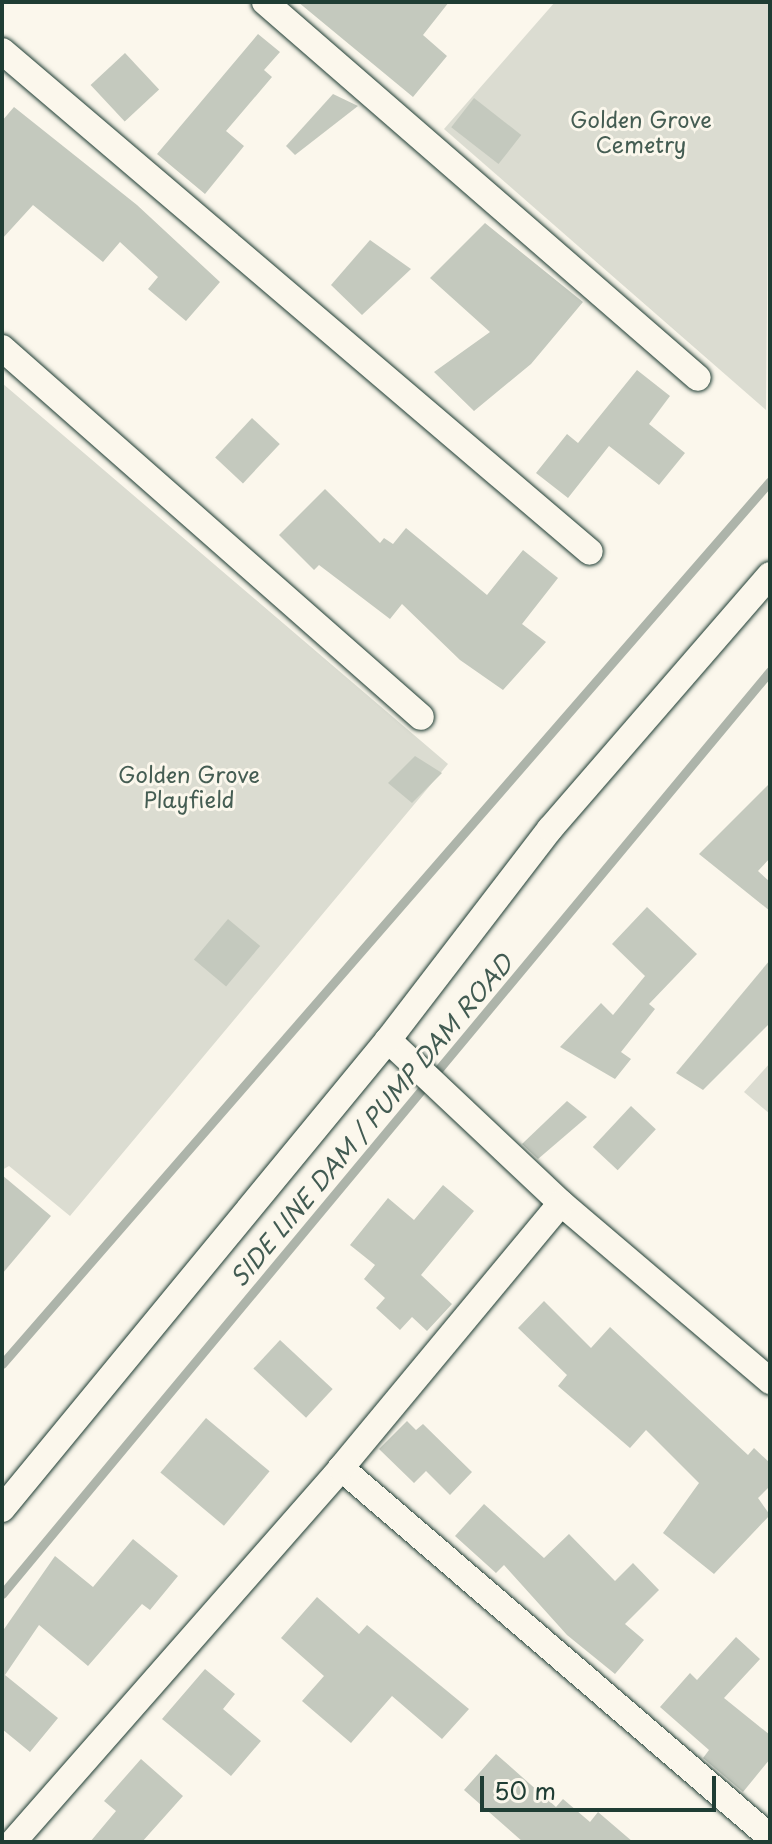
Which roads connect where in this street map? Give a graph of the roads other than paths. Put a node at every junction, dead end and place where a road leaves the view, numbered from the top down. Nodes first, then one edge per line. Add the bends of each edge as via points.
1 (265, 2) edge
2 (2, 51) edge
3 (2, 348) edge
4 (698, 378) dead end
5 (590, 552) dead end
6 (770, 575) edge
7 (421, 717) dead end
8 (388, 1040) junction
9 (561, 1203) junction
10 (770, 1381) edge
11 (341, 1468) junction
12 (2, 1509) edge
13 (770, 1837) edge
14 (13, 1842) edge

1 - 4 street
2 - 5 street
3 - 7 street
6 - 8 street via 550,829
8 - 9 street
8 - 12 street
9 - 10 street
9 - 11 street
11 - 13 street
11 - 14 street

